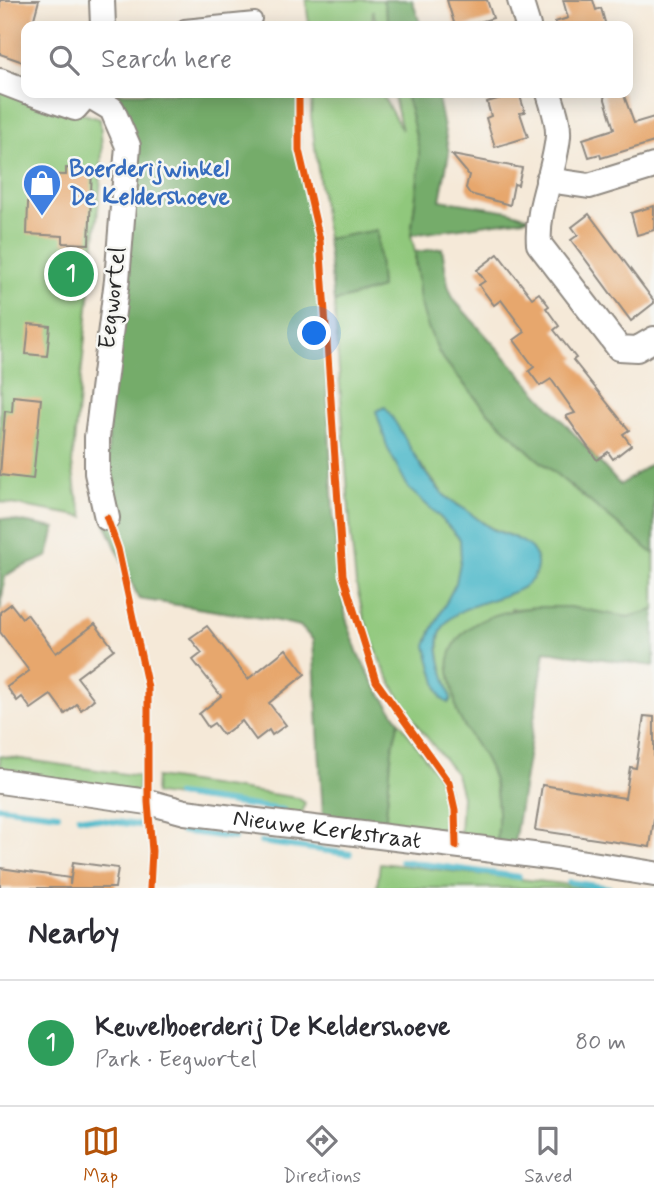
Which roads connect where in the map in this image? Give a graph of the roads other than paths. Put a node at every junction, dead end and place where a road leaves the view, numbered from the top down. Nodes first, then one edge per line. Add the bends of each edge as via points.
1 (102, 0) edge
2 (520, 0) edge
3 (255, 19) dead end
4 (103, 21) edge
5 (235, 21) edge
6 (526, 21) edge
7 (0, 81) edge
8 (21, 88) edge
9 (46, 98) edge
10 (83, 98) edge
11 (95, 98) edge
12 (551, 98) edge
13 (654, 166) edge
14 (548, 180) junction
15 (654, 339) edge
16 (107, 518) dead end
17 (0, 781) edge
18 (654, 874) edge

1 - 4 street
2 - 6 street
3 - 5 lane
7 - 8 street
9 - 10 street via 75,108
11 - 16 street, Eegwortel via 112,109 128,146 97,436 97,473
12 - 14 street via 558,136
13 - 14 street via 589,186
14 - 15 street via 537,227 539,244 619,348 637,348
17 - 18 street, Nieuwe Kerkstraat via 148,802 185,812

